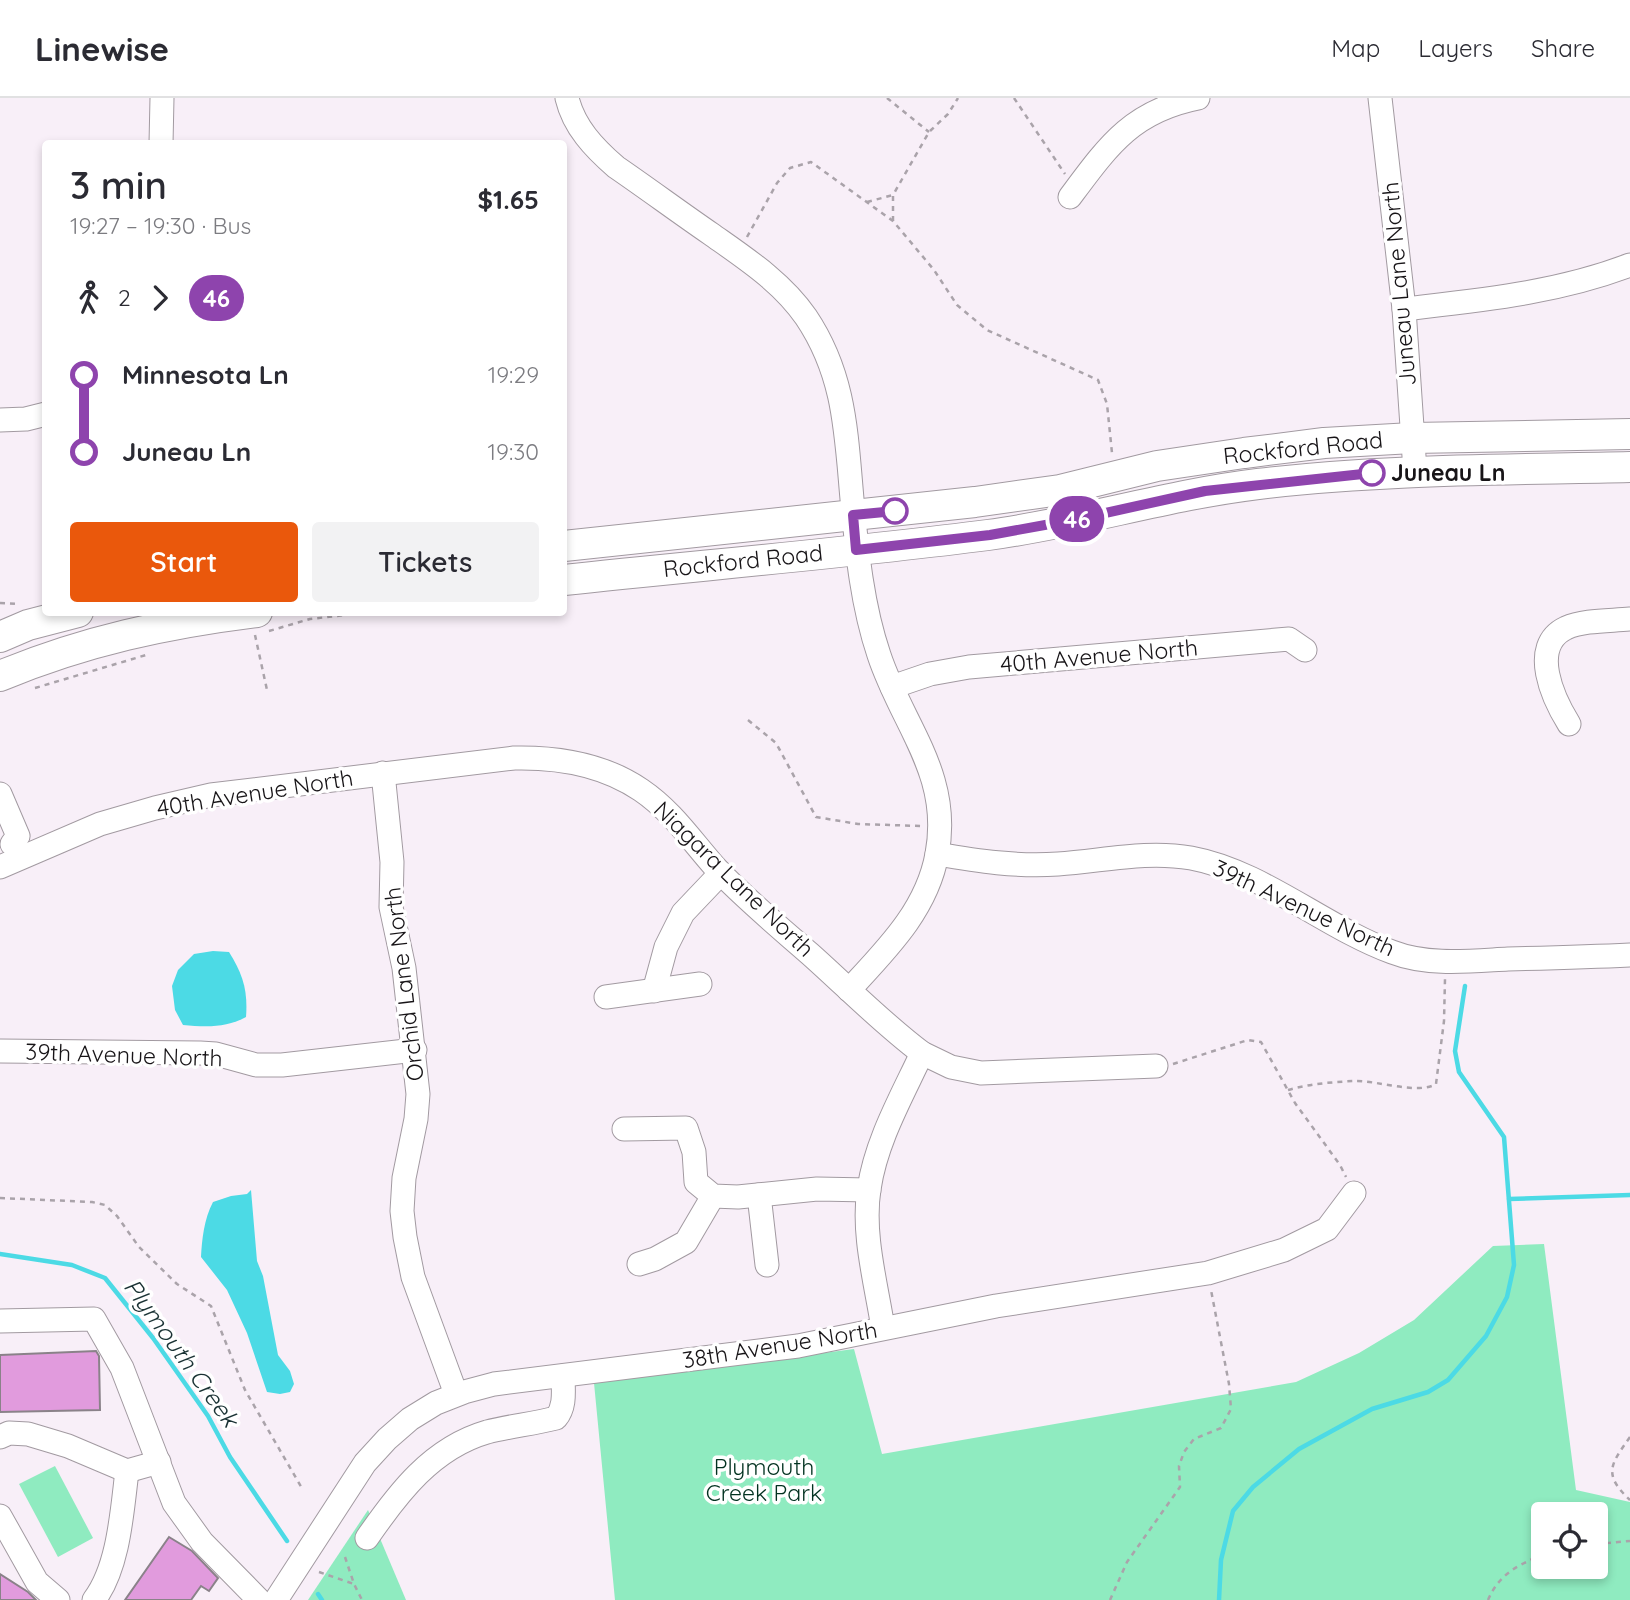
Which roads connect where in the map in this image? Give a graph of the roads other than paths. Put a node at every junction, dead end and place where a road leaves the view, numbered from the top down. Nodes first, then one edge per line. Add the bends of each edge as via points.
1 (162, 98) edge
2 (567, 98) edge
3 (1198, 98) edge
4 (1380, 98) edge
5 (161, 140) edge
6 (1074, 192) road end
7 (1630, 265) edge
8 (1404, 309) junction
9 (42, 415) edge
10 (11, 419) edge
11 (1630, 433) edge
12 (1412, 438) junction
13 (1630, 467) edge
14 (1415, 471) junction
15 (853, 515) junction
16 (567, 546) edge
17 (856, 550) junction
18 (567, 580) edge
19 (62, 616) edge
20 (1630, 619) edge
21 (259, 627) edge
22 (14, 628) edge
23 (0, 637) edge
24 (1305, 650) dead end
25 (12, 683) edge
26 (892, 687) junction
27 (1569, 724) dead end
28 (477, 762) joint
29 (383, 773) junction
30 (0, 794) edge
31 (8, 853) edge
32 (937, 854) junction
33 (721, 873) junction
34 (1630, 955) edge
35 (700, 984) dead end
36 (849, 990) junction
37 (654, 991) junction
38 (606, 997) dead end
39 (415, 1050) junction
40 (0, 1051) edge
41 (922, 1053) junction
42 (1156, 1066) road end
43 (624, 1129) dead end
44 (869, 1190) junction
45 (1354, 1193) road end
46 (759, 1195) junction
47 (713, 1196) junction
48 (639, 1264) dead end
49 (767, 1265) dead end
50 (0, 1321) edge
51 (883, 1328) junction
52 (563, 1376) junction
53 (456, 1394) junction
54 (0, 1437) edge
55 (159, 1462) junction
56 (127, 1471) junction
57 (0, 1516) edge
58 (367, 1538) dead end
59 (58, 1600) edge
60 (94, 1600) edge
61 (259, 1600) edge
62 (275, 1600) edge

1 - 5 street
2 - 15 street via 579,128 596,149 779,285 805,315 825,348 839,386
3 - 6 street via 1147,115 1119,135
4 - 8 street, Juneau Lane North
7 - 8 street via 1557,288
8 - 12 street, Juneau Lane North
9 - 10 street
11 - 12 main road, Rockford Road
12 - 14 street, Juneau Lane North
12 - 15 main road, Rockford Road via 1244,453 1157,466 1059,490
13 - 14 main road, Rockford Road
14 - 17 main road, Rockford Road via 1219,489 990,535
15 - 16 main road, Rockford Road
15 - 17 street
17 - 18 main road, Rockford Road
17 - 26 street via 878,655
19 - 22 main road
20 - 27 street via 1563,629 1548,648 1549,678
21 - 25 main road via 188,621 29,664
22 - 23 main road
24 - 26 street, 40th Avenue North via 1289,639 969,667
26 - 32 street via 933,779 940,813
28 - 29 street, 40th Avenue North
28 - 33 street, Niagara Lane North via 548,758 611,774 666,809
29 - 31 street, 40th Avenue North via 223,793
29 - 39 street, Orchid Lane North via 392,862 391,907
30 - 31 street via 18,836
32 - 34 street, 39th Avenue North via 1017,866 1131,855 1191,858 1249,879 1394,953 1426,960
32 - 36 street via 914,914
33 - 36 street, Niagara Lane North
33 - 37 street via 683,913 666,947
35 - 37 street
36 - 41 street, Niagara Lane North
37 - 38 street
39 - 40 street, 39th Avenue North via 282,1065 256,1065 201,1053
39 - 53 street, Orchid Lane North via 416,1119 402,1212 413,1277
41 - 42 street, Niagara Lane North via 951,1067 981,1073
41 - 44 street via 884,1137
43 - 47 street via 686,1128 696,1182
44 - 46 street
44 - 51 street via 869,1231
45 - 51 street, 38th Avenue North via 1327,1229 1284,1250 1208,1273
46 - 47 street
46 - 49 street
47 - 48 street via 686,1242
50 - 55 street via 94,1319 122,1368
51 - 52 street, 38th Avenue North via 798,1346
52 - 53 street, 38th Avenue North
52 - 58 street via 563,1403 556,1418 484,1433 433,1460 408,1483
53 - 62 street, 38th Avenue North via 410,1419 365,1463
54 - 56 street via 28,1434
55 - 56 street
55 - 61 street via 174,1503 202,1542
56 - 60 street via 119,1532 103,1588
57 - 59 street via 37,1582

